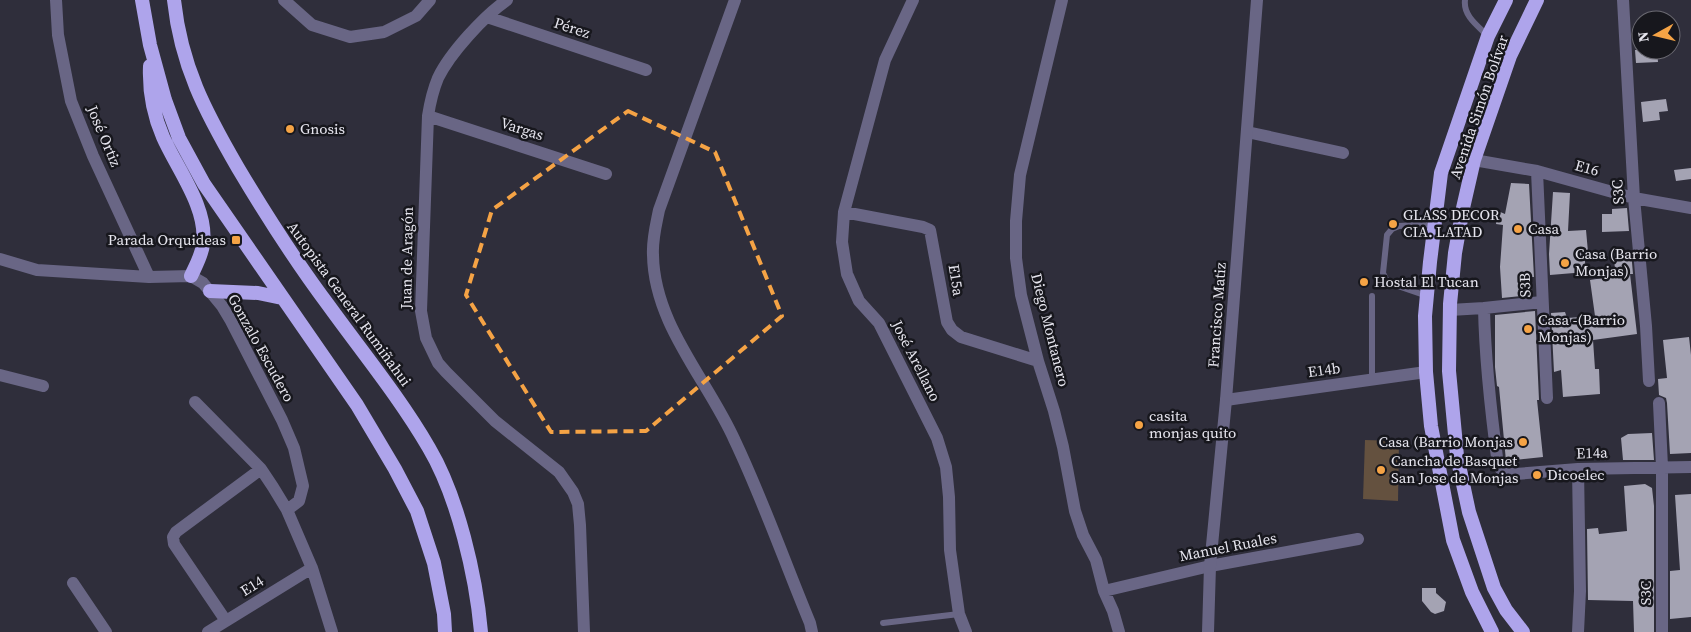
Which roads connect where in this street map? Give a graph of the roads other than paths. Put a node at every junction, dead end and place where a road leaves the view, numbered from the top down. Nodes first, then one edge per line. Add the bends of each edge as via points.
1 (56, 0) edge
2 (142, 0) edge
3 (174, 0) edge
4 (284, 0) edge
5 (430, 0) edge
6 (507, 0) edge
7 (735, 0) edge
8 (913, 0) edge
9 (1062, 0) edge
10 (1258, 0) edge
11 (1465, 0) edge
12 (1506, 0) edge
13 (1537, 0) edge
14 (1623, 0) edge
15 (487, 17) junction
16 (1488, 36) junction
17 (150, 45) junction
18 (646, 70) dead end
19 (428, 116) junction
20 (1247, 132) junction
21 (1343, 153) dead end
22 (1474, 160) junction
23 (1537, 172) junction
24 (606, 174) dead end
25 (1634, 198) junction
26 (1691, 208) edge
27 (844, 212) junction
28 (1434, 224) junction
29 (0, 258) edge
30 (191, 276) junction
31 (149, 277) junction
32 (210, 291) junction
33 (1372, 296) dead end
34 (1427, 296) junction
35 (282, 298) junction
36 (1542, 302) junction
37 (1484, 308) junction
38 (1450, 310) junction
39 (1038, 361) junction
40 (1426, 372) junction
41 (0, 375) edge
42 (1372, 379) junction
43 (1649, 381) dead end
44 (43, 386) dead end
45 (1547, 398) dead end
46 (1226, 400) junction
47 (195, 402) dead end
48 (1659, 403) dead end
49 (1662, 467) junction
50 (1691, 467) edge
51 (261, 469) junction
52 (1578, 469) junction
53 (287, 510) junction
54 (1358, 539) dead end
55 (1210, 566) junction
56 (312, 568) junction
57 (73, 583) dead end
58 (1104, 591) junction
59 (960, 614) junction
60 (226, 621) junction
61 (884, 623) dead end
62 (106, 632) edge
63 (208, 632) edge
64 (332, 632) edge
65 (446, 632) edge
66 (481, 632) edge
67 (584, 632) edge
68 (812, 632) edge
69 (966, 632) edge
70 (1119, 632) edge
71 (1208, 632) edge
72 (1492, 632) edge
73 (1523, 632) edge
74 (1578, 632) edge
75 (1662, 632) edge

1 - 31 street, José Ortiz via 58,35 71,100
2 - 17 highway
3 - 66 highway, Autopista General Rumiñahui via 191,77 229,152 302,269 430,449 448,489 464,538 473,573
4 - 5 street via 312,25 350,37 384,32 416,16
6 - 15 street, Juan de Aragón
7 - 68 street via 659,210 652,256 665,313 735,439
8 - 27 street, José Arellano via 885,60
9 - 39 street, Diego Montanero via 1020,175 1016,221 1016,258 1021,294
10 - 20 street, Francisco Matiz
11 - 16 lane via 1468,16
12 - 16 highway, Avenida Simón Bolívar
13 - 22 highway, Avenida Simón Bolívar via 1510,56
14 - 25 street, S3C
15 - 18 street, Pérez
15 - 19 street, Juan de Aragón via 444,69 430,101
16 - 28 highway, Avenida Simón Bolívar via 1441,173
17 - 30 highway via 152,106 202,221 203,244
17 - 35 highway via 164,100 179,138 204,184
19 - 24 street, Vargas
19 - 67 street, Juan de Aragón via 421,297 426,338 446,372 496,421 559,472 574,492 580,525
20 - 21 street
20 - 46 street, Francisco Matiz
22 - 23 street, E16
22 - 38 highway, Avenida Simón Bolívar via 1454,253
23 - 25 street, E16
23 - 36 street, S3B
25 - 26 street, E16
25 - 43 street, S3C
27 - 39 street, E15a via 930,230 947,322 952,330 961,337
27 - 59 street, José Arellano via 842,242 847,274 859,301 879,323 892,348 937,438 946,467 950,550
28 - 34 highway, Avenida Simón Bolívar
28 - 34 lane via 1392,229 1387,235 1383,273 1392,284
29 - 31 street via 37,270
30 - 31 street
30 - 32 street, Gonzalo Escudero
32 - 35 highway via 258,293
32 - 53 street, Gonzalo Escudero via 231,321 294,448 303,486 299,501
33 - 42 lane
34 - 40 highway, Avenida Simón Bolívar
35 - 65 highway via 357,405 417,511 434,563
36 - 37 street
36 - 45 street, S3B
37 - 38 street
37 - 52 street, E14a via 1486,371 1498,465 1508,474
38 - 73 highway, Avenida Simón Bolívar via 1450,381 1457,456 1470,512 1494,588
39 - 58 street, Diego Montanero via 1063,447 1075,511 1096,560
40 - 42 street, E14b
40 - 72 highway, Avenida Simón Bolívar via 1431,426 1453,540 1472,592
41 - 44 street
42 - 46 street, E14b
46 - 55 street, Francisco Matiz
47 - 51 street
48 - 49 street, S3C
49 - 50 street, E14a
49 - 52 street, E14a
49 - 75 street, S3C
51 - 53 street
51 - 60 street via 173,537 174,544
52 - 74 street
53 - 56 street
54 - 55 street, Manuel Ruales
55 - 58 street, Manuel Ruales
55 - 71 street, Francisco Matiz
56 - 60 street, E14
56 - 64 street
57 - 62 street
58 - 70 street, Diego Montanero
59 - 61 lane
59 - 69 street, José Arellano
60 - 63 street, E14

